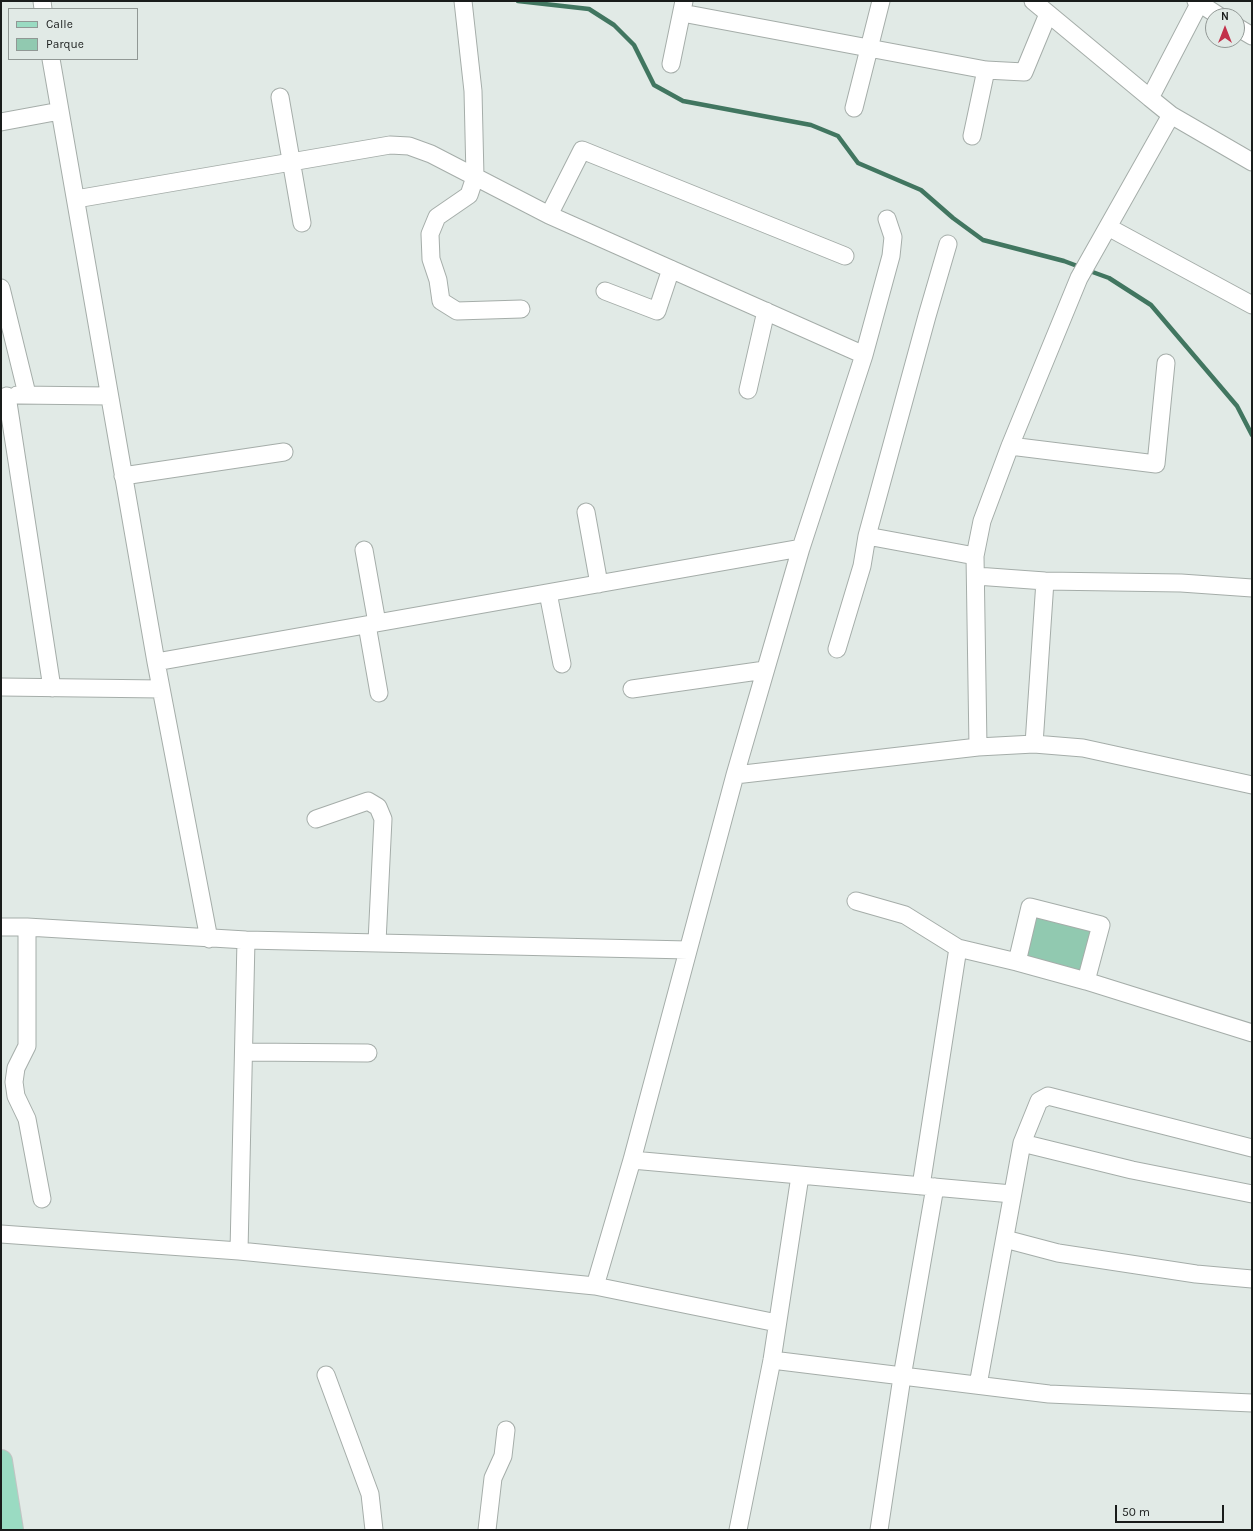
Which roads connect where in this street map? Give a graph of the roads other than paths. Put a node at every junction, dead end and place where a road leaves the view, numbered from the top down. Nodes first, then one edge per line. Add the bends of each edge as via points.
1 (463, 1) edge
2 (881, 1) edge
3 (1033, 1) edge
4 (1197, 2) edge
5 (683, 7) edge
6 (1206, 8) edge
7 (1048, 14) junction
8 (869, 49) junction
9 (51, 60) edge
10 (671, 64) dead end
11 (986, 70) junction
12 (280, 97) dead end
13 (1150, 98) junction
14 (854, 108) dead end
15 (60, 111) junction
16 (1171, 115) junction
17 (1, 122) edge
18 (972, 136) dead end
19 (291, 162) junction
20 (1252, 162) edge
21 (475, 177) junction
22 (76, 199) junction
23 (549, 215) junction
24 (887, 219) dead end
25 (302, 223) dead end
26 (1108, 226) junction
27 (948, 244) dead end
28 (845, 256) dead end
29 (671, 269) junction
30 (1, 288) edge
31 (605, 291) dead end
32 (1252, 305) edge
33 (520, 309) dead end
34 (766, 311) junction
35 (864, 355) junction
36 (1166, 363) dead end
37 (748, 390) dead end
38 (28, 394) junction
39 (4, 396) edge
40 (109, 396) junction
41 (1010, 446) junction
42 (284, 452) dead end
43 (123, 476) junction
44 (586, 512) dead end
45 (867, 536) junction
46 (801, 548) junction
47 (364, 550) dead end
48 (975, 556) junction
49 (976, 576) junction
50 (1045, 580) junction
51 (599, 584) junction
52 (1252, 588) edge
53 (548, 593) junction
54 (372, 624) junction
55 (837, 649) dead end
56 (156, 662) junction
57 (562, 664) dead end
58 (765, 670) junction
59 (1, 687) edge
60 (52, 688) junction
61 (161, 689) junction
62 (632, 689) dead end
63 (379, 693) dead end
64 (1034, 744) junction
65 (978, 747) junction
66 (735, 775) junction
67 (1252, 785) edge
68 (316, 819) dead end
69 (856, 901) dead end
70 (1, 927) edge
71 (27, 927) junction
72 (209, 939) junction
73 (246, 940) junction
74 (376, 942) junction
75 (958, 948) junction
76 (688, 950) junction
77 (1017, 962) junction
78 (1086, 981) junction
79 (1252, 1033) edge
80 (244, 1052) junction
81 (368, 1053) dead end
82 (1022, 1143) junction
83 (1252, 1148) edge
84 (632, 1160) junction
85 (800, 1176) junction
86 (928, 1187) junction
87 (1012, 1194) junction
88 (1252, 1194) edge
89 (42, 1199) dead end
90 (1, 1234) edge
91 (1005, 1239) junction
92 (238, 1251) junction
93 (1252, 1279) edge
94 (595, 1286) junction
95 (777, 1323) junction
96 (772, 1360) junction
97 (326, 1375) dead end
98 (902, 1376) junction
99 (978, 1385) junction
100 (1252, 1403) edge
101 (506, 1430) dead end
102 (1, 1461) edge
103 (12, 1530) edge
104 (374, 1530) edge
105 (487, 1530) edge
106 (738, 1530) edge
107 (879, 1530) edge

1 - 21 street via 473,91
2 - 8 street
3 - 7 street
4 - 6 street
4 - 13 street
5 - 8 street
5 - 10 street
7 - 11 street via 1024,72
7 - 13 street
8 - 11 street
8 - 14 street
9 - 15 street
11 - 18 street
12 - 19 street
13 - 16 street
15 - 17 street
15 - 22 street
16 - 20 street
16 - 26 street
19 - 21 street via 390,144 409,146 431,154
19 - 22 street
19 - 25 street
21 - 23 street
21 - 33 street via 469,195 438,217 430,234 431,258 441,301 457,311
22 - 40 street
23 - 28 street via 582,150
23 - 29 street
24 - 35 street via 893,237 891,256
26 - 32 street
26 - 41 street via 1079,278
27 - 45 street
29 - 31 street via 657,311
29 - 34 street
30 - 38 street
34 - 35 street
34 - 37 street
35 - 46 street
36 - 41 street via 1156,464
38 - 39 street
38 - 40 street
39 - 60 street
40 - 43 street
41 - 48 street via 982,521
42 - 43 street
43 - 56 street
44 - 51 street
45 - 48 street
45 - 55 street via 862,566
46 - 51 street
46 - 58 street
47 - 54 street
48 - 49 street
49 - 50 street
49 - 65 street
50 - 52 street via 1181,583
50 - 64 street
51 - 53 street
53 - 54 street
53 - 57 street
54 - 56 street
54 - 63 street
56 - 61 street
58 - 62 street
58 - 66 street
59 - 60 street
60 - 61 street
61 - 72 street
64 - 65 street
64 - 67 street via 1083,748
65 - 66 street
66 - 76 street
68 - 74 street via 368,801 378,807 383,819
69 - 75 street via 905,915
70 - 71 street
71 - 72 street
71 - 89 street via 27,1046 16,1068 14,1082 16,1096 26,1119
72 - 73 street
73 - 74 street
73 - 80 street
74 - 76 street
75 - 77 street
75 - 86 street
76 - 84 street
77 - 78 street
77 - 78 street via 1030,907 1101,925
78 - 79 street
80 - 81 street
80 - 92 street
82 - 83 street via 1039,1101 1048,1096
82 - 87 street
82 - 88 street via 1132,1170
84 - 85 street
84 - 94 street
85 - 86 street
85 - 95 street
86 - 87 street
86 - 98 street
87 - 91 street
90 - 92 street
91 - 93 street via 1058,1253 1196,1274
91 - 99 street
92 - 94 street
94 - 95 street
95 - 96 street
96 - 98 street
96 - 106 street
97 - 104 street via 370,1494
98 - 99 street
98 - 107 street
99 - 100 street via 1049,1394
101 - 105 street via 503,1456 493,1478
102 - 103 main road

